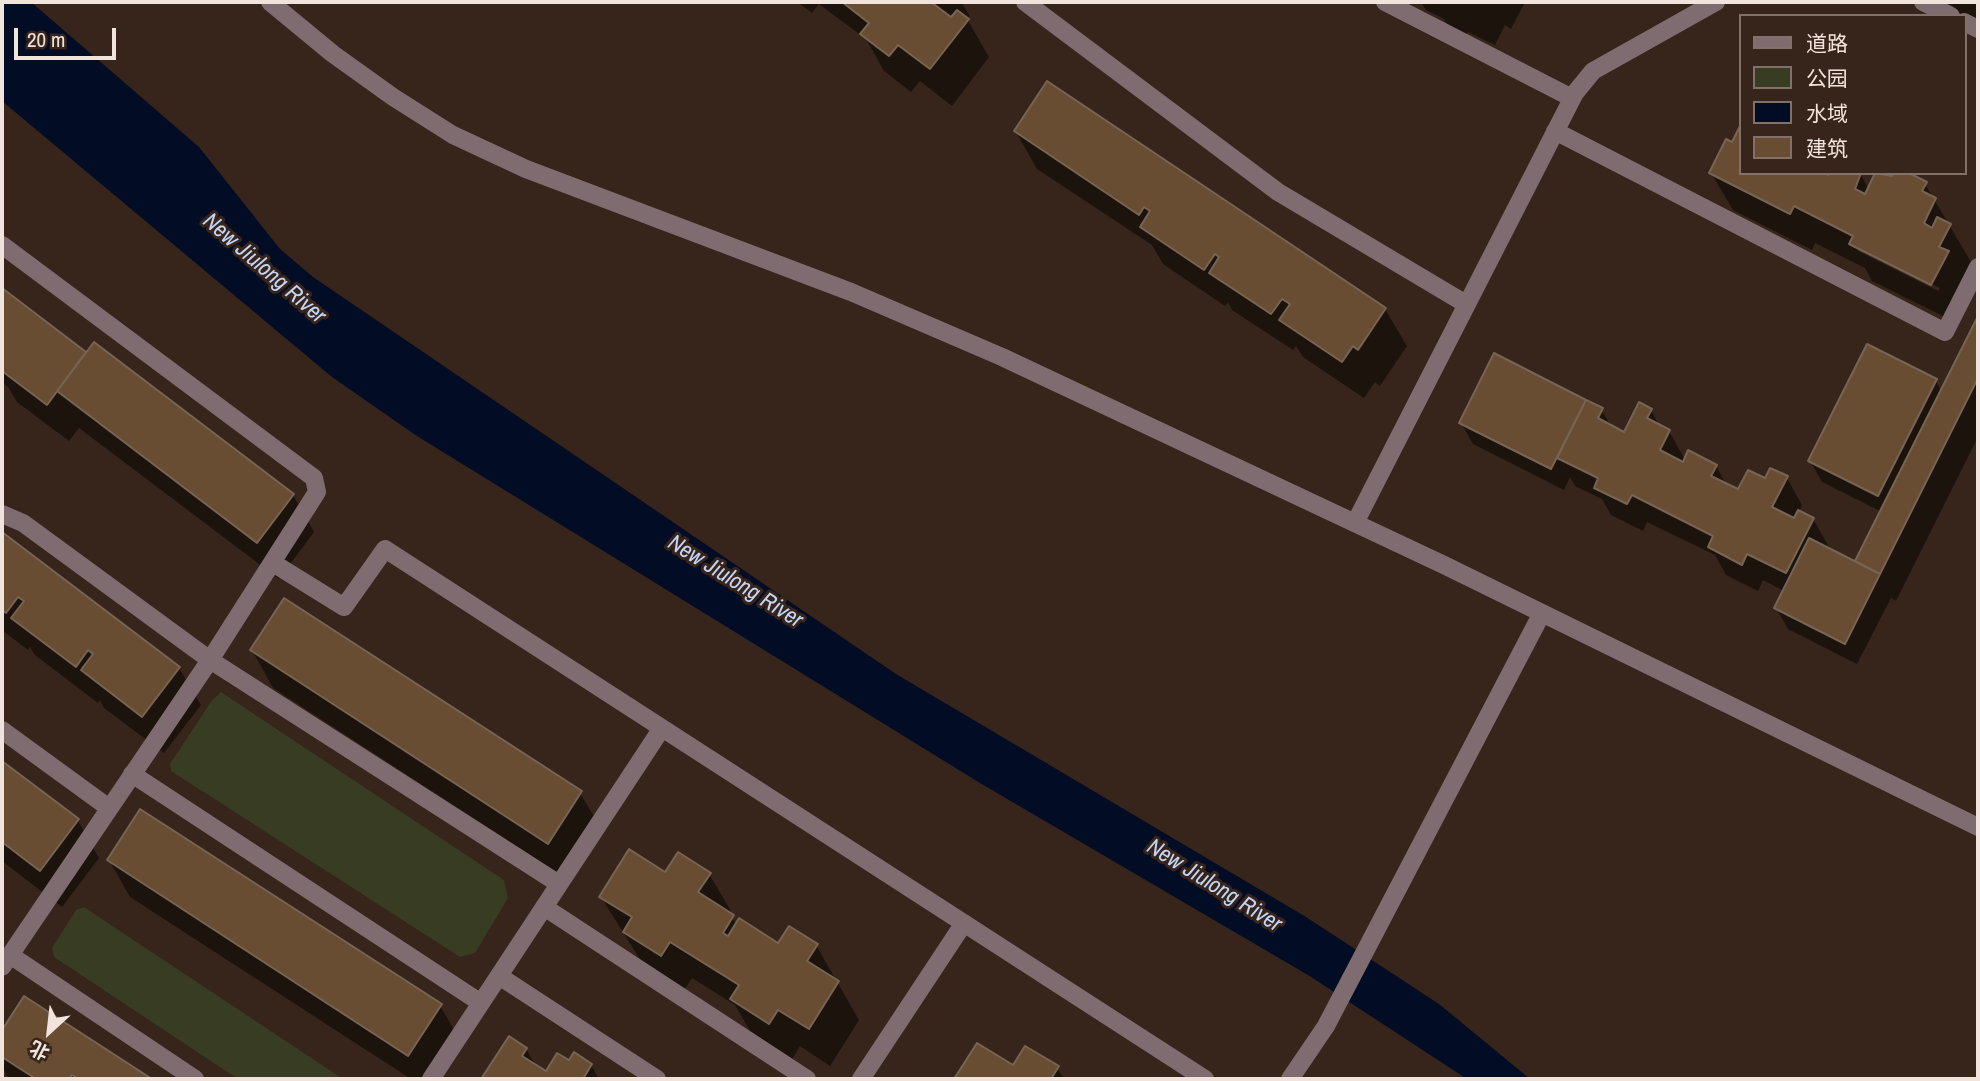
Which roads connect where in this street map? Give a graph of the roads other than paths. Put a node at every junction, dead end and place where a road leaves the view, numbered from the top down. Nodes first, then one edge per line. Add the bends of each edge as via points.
1 (270, 2) edge
2 (1025, 2) edge
3 (1385, 2) edge
4 (1716, 2) edge
5 (1923, 2) edge
6 (1947, 14) edge
7 (1572, 98) junction
8 (1555, 131) junction
9 (2, 245) edge
10 (1978, 267) edge
11 (1466, 304) junction
12 (2, 514) edge
13 (1355, 523) junction
14 (273, 563) junction
15 (1542, 613) junction
16 (210, 660) junction
17 (662, 728) junction
18 (2, 730) edge
19 (132, 774) junction
20 (109, 808) junction
21 (1978, 827) edge
22 (559, 884) junction
23 (544, 907) junction
24 (964, 923) junction
25 (6, 961) edge
26 (499, 976) junction
27 (481, 1003) junction
28 (195, 1079) edge
29 (431, 1079) edge
30 (657, 1079) edge
31 (807, 1079) edge
32 (861, 1079) edge
33 (1205, 1079) edge
34 (1290, 1079) edge

1 - 13 street via 333,54 453,135 526,169 851,292 977,346
2 - 11 street via 1278,192
3 - 7 street
4 - 7 street via 1593,71
5 - 6 street
7 - 8 street
8 - 10 street via 1945,332
8 - 11 street
9 - 14 street via 314,478 317,492
11 - 13 street
12 - 16 street via 23,523
13 - 15 street
14 - 16 street
14 - 17 street via 344,607 386,549
15 - 21 street
15 - 34 street via 1376,934 1326,1026
16 - 19 street
16 - 22 street
17 - 22 street
17 - 24 street
18 - 20 street
19 - 20 street
19 - 27 street
20 - 25 street
22 - 23 street
23 - 26 street
23 - 31 street
24 - 32 street
24 - 33 street
25 - 28 street
26 - 27 street
26 - 30 street
27 - 29 street

